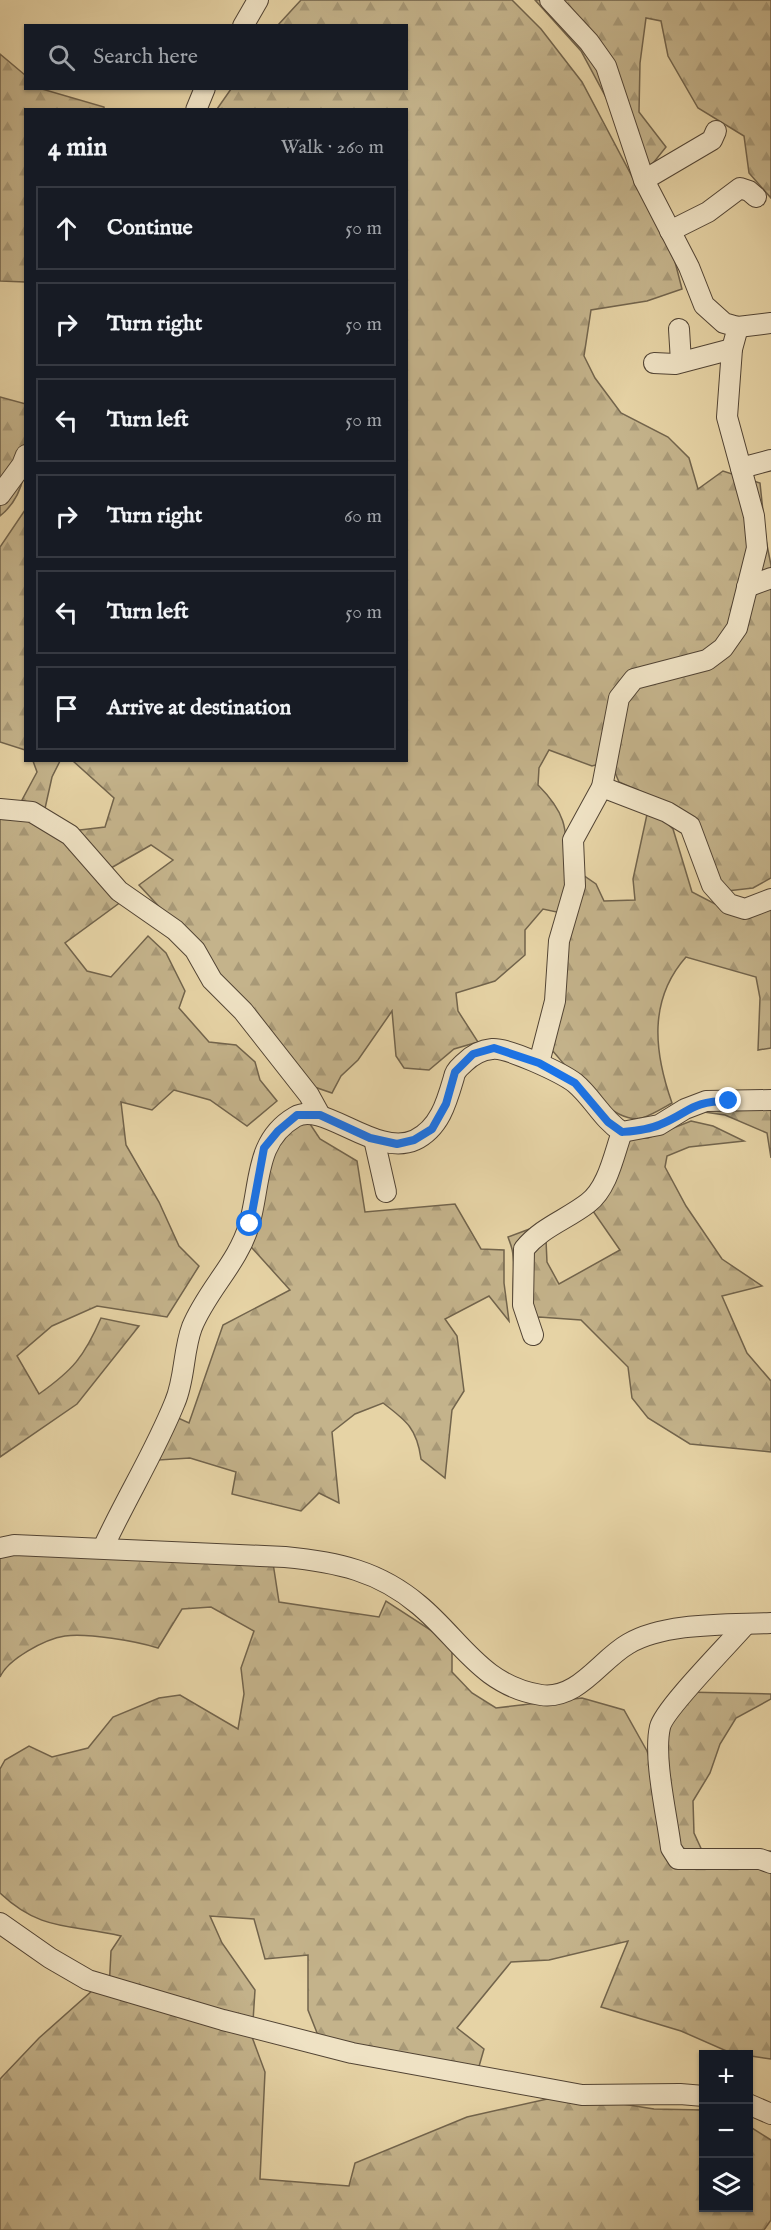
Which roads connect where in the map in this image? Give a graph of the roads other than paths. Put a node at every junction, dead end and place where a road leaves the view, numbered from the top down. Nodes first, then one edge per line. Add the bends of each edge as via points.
1 (258, 0) edge
2 (550, 0) edge
3 (244, 24) edge
4 (204, 90) edge
5 (197, 108) edge
6 (716, 131) dead end
7 (644, 180) junction
8 (756, 197) dead end
9 (670, 231) junction
10 (771, 323) edge
11 (738, 327) junction
12 (679, 329) dead end
13 (732, 350) junction
14 (681, 362) junction
15 (654, 363) dead end
16 (24, 460) edge
17 (771, 460) edge
18 (741, 468) junction
19 (0, 495) edge
20 (771, 578) edge
21 (747, 587) junction
22 (602, 787) junction
23 (0, 809) edge
24 (771, 899) edge
25 (539, 1063) junction
26 (771, 1100) edge
27 (320, 1115) junction
28 (622, 1132) junction
29 (374, 1139) junction
30 (386, 1192) dead end
31 (533, 1335) dead end
32 (0, 1548) edge
33 (103, 1548) junction
34 (771, 1623) edge
35 (746, 1624) junction
36 (771, 1863) edge
37 (0, 1923) edge
38 (699, 2096) edge
39 (753, 2106) edge
40 (771, 2114) edge

1 - 3 street
2 - 7 street via 606,66
4 - 5 street
6 - 7 street via 712,140
7 - 9 street
8 - 9 street via 740,189 708,212
9 - 11 street via 704,304 724,323
10 - 11 street
11 - 13 street
12 - 14 street
13 - 14 street
13 - 18 street via 727,417
14 - 15 street
16 - 19 street
17 - 18 street
18 - 21 street via 754,516 757,548
20 - 21 street
21 - 22 street via 737,628 723,648 706,660 634,679 619,698
22 - 24 street via 667,812 690,826 712,885 729,904 745,909
22 - 25 street via 573,840 575,886 559,941 555,1001
23 - 27 street via 32,812 70,835 119,891 175,930 309,1095
25 - 28 street via 575,1083 608,1122
25 - 29 street via 494,1048 473,1054 455,1072 446,1104 432,1129 414,1140 397,1144
26 - 28 street via 706,1101 659,1125
27 - 29 street
27 - 33 street via 297,1115 264,1148 250,1224 240,1251 193,1325 177,1400
28 - 31 street via 602,1186 589,1203 536,1235 524,1249 524,1305
29 - 30 street
32 - 33 street
33 - 35 street via 285,1557 364,1571 420,1605 477,1665 510,1685 543,1695 576,1688 627,1644 645,1636 695,1627
34 - 35 street
35 - 36 street via 673,1706 660,1725 658,1744 671,1848 678,1859 760,1859
37 - 38 street via 88,1980 352,2053 582,2095
39 - 40 street

